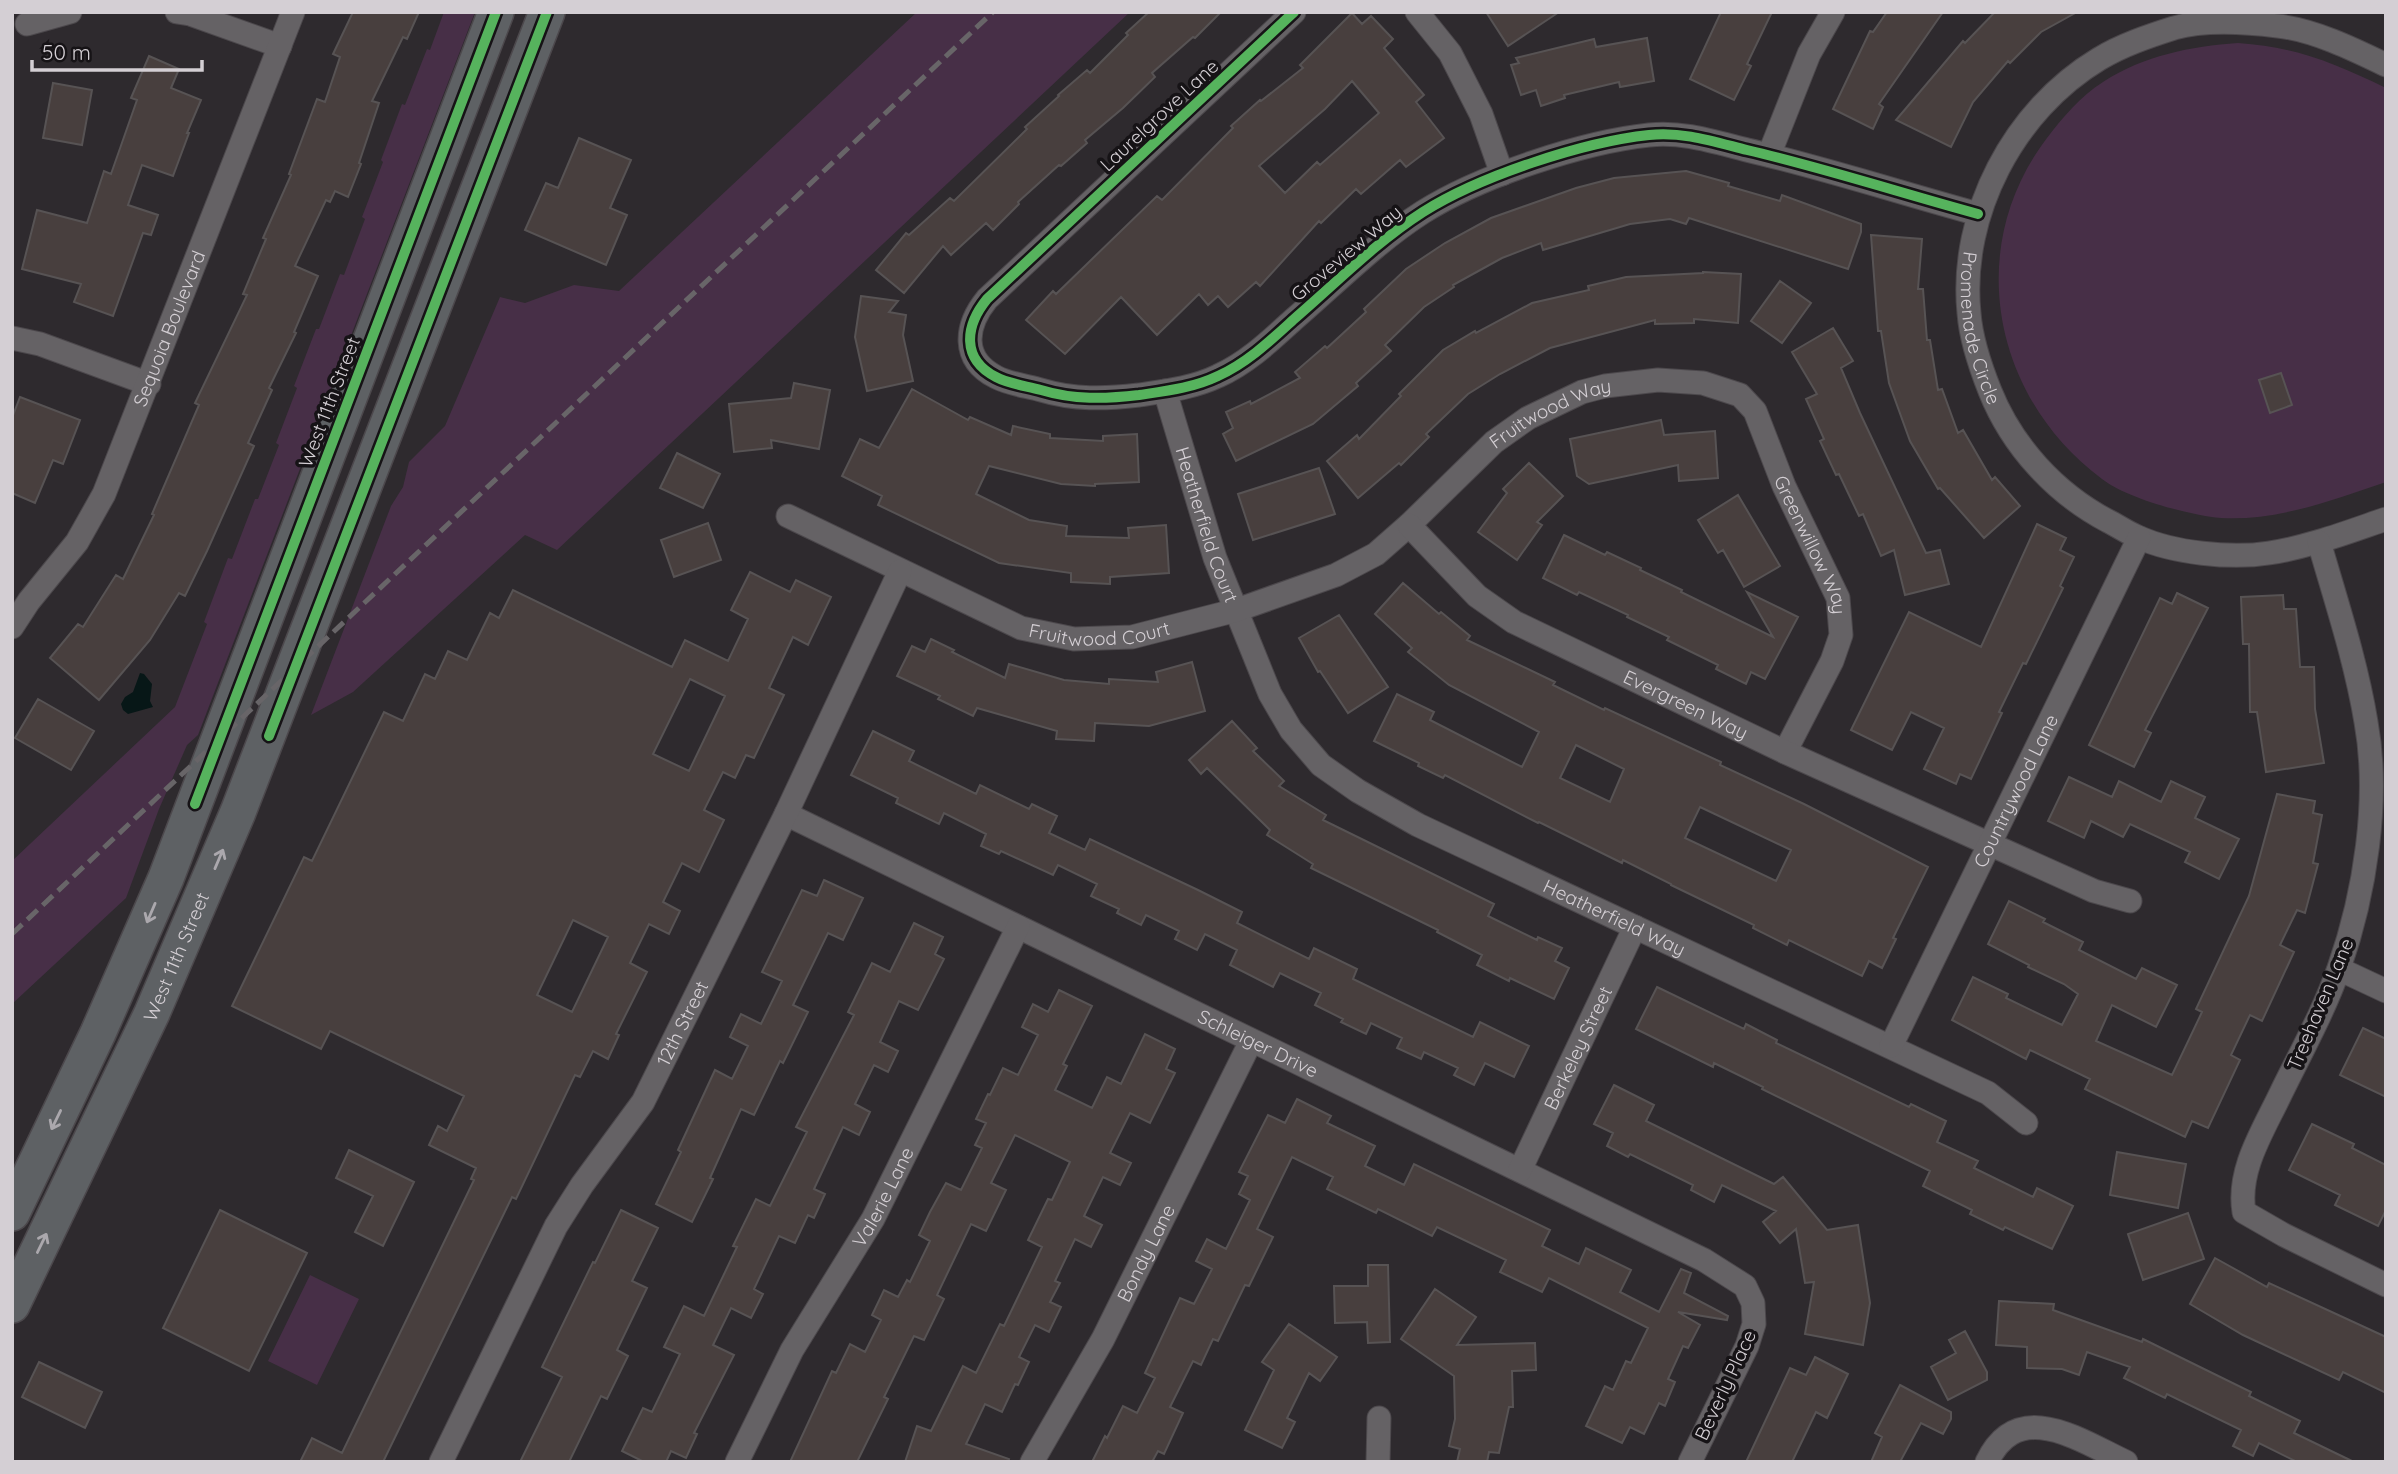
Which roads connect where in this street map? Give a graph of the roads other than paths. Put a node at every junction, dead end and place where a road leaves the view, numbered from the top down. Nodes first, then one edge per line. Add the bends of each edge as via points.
1 (70, 12) edge
2 (177, 12) edge
3 (293, 12) edge
4 (496, 12) edge
5 (547, 12) edge
6 (1294, 12) edge
7 (1418, 12) edge
8 (1833, 12) edge
9 (2175, 20) edge
10 (27, 23) dead end
11 (280, 46) junction
12 (2386, 65) edge
13 (1769, 155) junction
14 (1502, 174) junction
15 (1978, 214) junction
16 (1047, 243) joint
17 (12, 338) edge
18 (149, 384) junction
19 (1724, 388) joint
20 (1166, 391) junction
21 (788, 516) dead end
22 (2386, 520) edge
23 (1409, 525) junction
24 (2139, 538) junction
25 (2319, 542) junction
26 (900, 571) junction
27 (1237, 610) junction
28 (12, 627) edge
29 (1254, 654) joint
30 (1784, 752) junction
31 (2378, 775) edge
32 (786, 814) junction
33 (1990, 845) junction
34 (2130, 901) dead end
35 (1018, 926) junction
36 (1635, 928) junction
37 (2339, 969) junction
38 (2386, 992) edge
39 (1251, 1041) junction
40 (1891, 1046) junction
41 (2026, 1124) dead end
42 (1520, 1170) junction
43 (12, 1213) edge
44 (1729, 1276) joint
45 (2386, 1285) edge
46 (12, 1305) edge
47 (1379, 1418) dead end
48 (441, 1462) edge
49 (737, 1462) edge
50 (1032, 1462) edge
51 (1378, 1462) edge
52 (1690, 1462) edge
53 (1987, 1462) edge
54 (2126, 1462) edge

1 - 10 street
2 - 11 street
3 - 11 street, Sequoia Boulevard
4 -> 43 main road, West 11th Street via 166,878
46 -> 5 main road, West 11th Street via 147,1025 243,799
6 - 16 street, Laurelgrove Lane
7 - 14 street via 1450,53 1481,114
8 - 13 street via 1809,54
9 - 12 street, Promenade Circle via 2280,26 2342,44
9 - 15 street, Promenade Circle via 2098,59 2054,92 2021,132 1991,181
11 - 18 street, Sequoia Boulevard
13 - 14 street, Groveview Way via 1691,136 1651,134 1589,146
13 - 15 street, Groveview Way
14 - 20 street, Groveview Way via 1412,219 1255,354 1219,376
15 - 24 street, Promenade Circle via 1969,259 1969,313 1978,362 1998,412 2048,478 2088,511
16 - 20 street, Groveview Way via 974,315 970,344 976,362 997,377 1062,397 1104,399
17 - 18 street
18 - 28 street, Sequoia Boulevard via 104,495 77,542
19 - 23 street, Fruitwood Way via 1658,380 1582,392 1528,418 1493,442
19 - 30 street, Greenwillow Way via 1740,395 1755,411 1784,486 1838,598 1841,635 1832,661
20 - 27 street, Heatherfield Court via 1195,497
21 - 26 street, Fruitwood Court
22 - 25 street, Promenade Circle
23 - 27 street, Fruitwood Court via 1376,554 1336,575
23 - 30 street, Evergreen Way via 1476,596 1514,622
24 - 25 street, Promenade Circle via 2225,555 2268,553
24 - 33 street, Countrywood Lane
25 - 31 street, Treehaven Lane via 2353,658
26 - 27 street, Fruitwood Court via 1021,628 1074,639 1132,637
26 - 32 street, 12th Street
27 - 29 street, Heatherfield Court
29 - 36 street, Heatherfield Way via 1291,730 1321,765 1358,792
30 - 33 street, Evergreen Way
31 - 37 street, Treehaven Lane via 2358,903
32 - 35 street, Schleiger Drive
32 - 48 street, 12th Street via 643,1102 556,1226
33 - 34 street, Evergreen Way via 2094,891
33 - 40 street, Countrywood Lane
35 - 39 street, Schleiger Drive
35 - 49 street, Valerie Lane via 873,1219 792,1350
36 - 40 street, Heatherfield Way
36 - 42 street, Berkeley Street
37 - 38 street
37 - 45 street, Treehaven Lane via 2250,1159 2241,1195 2244,1213
39 - 42 street, Schleiger Drive
39 - 50 street, Bondy Lane via 1103,1339
40 - 41 street, Heatherfield Way via 1988,1093
42 - 44 street, Schleiger Drive
44 - 52 street, Beverly Place via 1745,1286 1753,1303 1754,1324
47 - 51 street
53 - 54 street via 1994,1447 2013,1430 2031,1426 2055,1429

